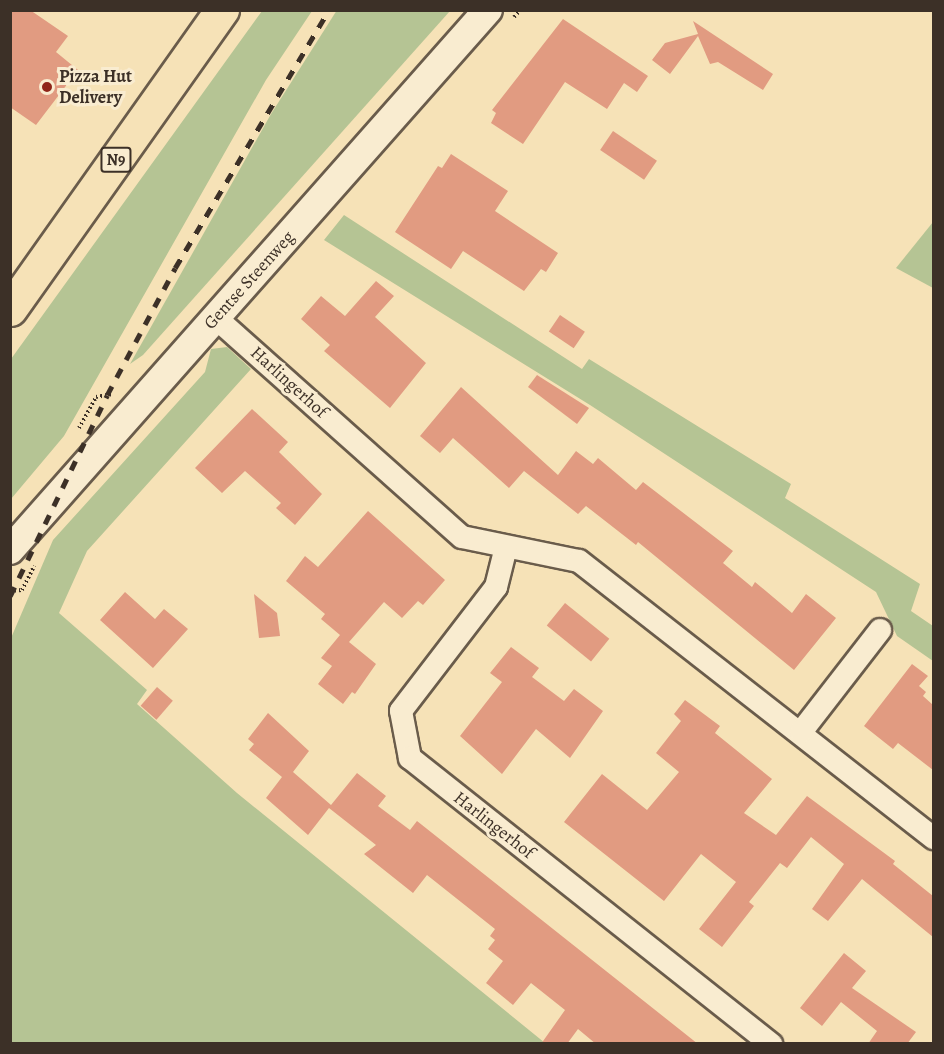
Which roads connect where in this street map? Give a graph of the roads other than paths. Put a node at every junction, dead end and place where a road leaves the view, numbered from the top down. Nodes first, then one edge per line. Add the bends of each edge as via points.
1 (222, 10) edge
2 (488, 10) edge
3 (10, 309) edge
4 (216, 318) junction
5 (506, 547) junction
6 (10, 550) edge
7 (880, 630) dead end
8 (801, 732) junction
9 (933, 838) edge
10 (771, 1044) edge

1 - 3 main road, N9
2 - 4 street, Gentse Steenweg
4 - 5 street, Harlingerhof via 462,537
4 - 6 street, Gentse Steenweg
5 - 8 street, Harlingerhof via 579,561
5 - 10 street, Harlingerhof via 496,587 401,711 410,758
7 - 8 street
8 - 9 street, Harlingerhof

